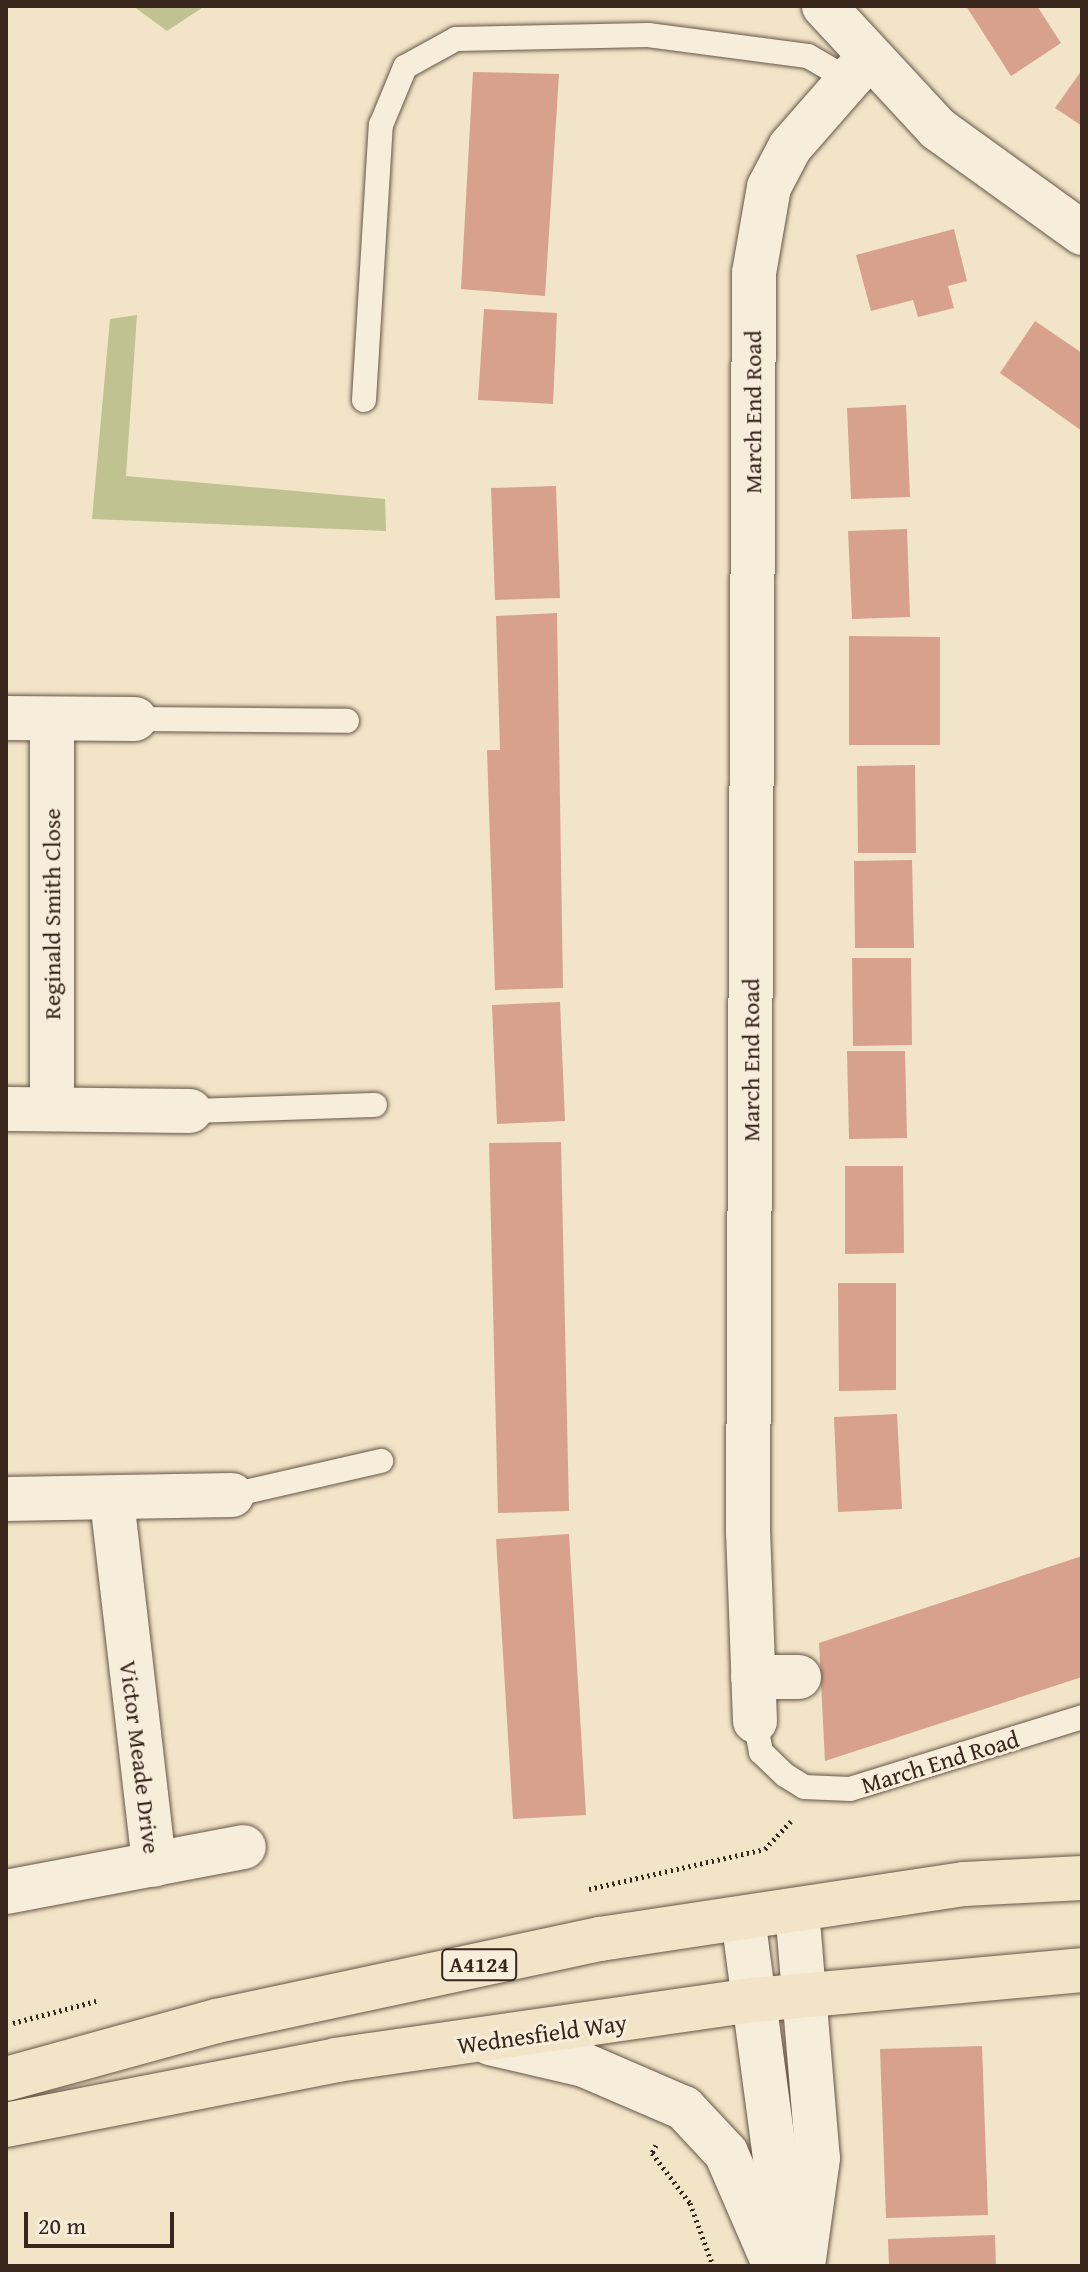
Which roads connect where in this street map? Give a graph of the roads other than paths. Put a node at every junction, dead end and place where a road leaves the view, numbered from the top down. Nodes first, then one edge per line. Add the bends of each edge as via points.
1 (824, 6) edge
2 (856, 69) junction
3 (1082, 233) edge
4 (364, 400) dead end
5 (6, 718) edge
6 (52, 719) junction
7 (135, 719) joint
8 (347, 721) dead end
9 (375, 1105) dead end
10 (52, 1108) junction
11 (6, 1109) edge
12 (190, 1111) joint
13 (381, 1461) dead end
14 (232, 1495) joint
15 (6, 1499) edge
16 (112, 1500) junction
17 (753, 1677) junction
18 (799, 1677) dead end
19 (1082, 1717) edge
20 (755, 1721) joint
21 (244, 1847) dead end
22 (1082, 1857) edge
23 (154, 1865) junction
24 (1082, 1878) edge
25 (1030, 1880) junction
26 (6, 1892) edge
27 (797, 1910) junction
28 (743, 1918) junction
29 (1082, 1970) edge
30 (807, 1996) junction
31 (754, 2000) junction
32 (490, 2043) junction
33 (6, 2079) edge
34 (6, 2125) edge
35 (775, 2266) edge
36 (789, 2266) edge
37 (803, 2266) edge

1 - 2 street
2 - 3 street
2 - 4 lane via 808,56 648,35 456,39 405,67 381,125
2 - 17 street, March End Road via 790,147 769,187 754,273
5 - 6 street
6 - 7 street
6 - 10 street, Reginald Smith Close
7 - 8 lane
9 - 12 lane
10 - 11 street
10 - 12 street
13 - 14 lane
14 - 16 street
15 - 16 street
16 - 23 street, Victor Meade Drive
17 - 18 street
17 - 20 street, March End Road
19 - 20 lane, March End Road via 850,1789 804,1787 785,1775 761,1752
21 - 23 street
22 - 25 main road
23 - 26 street, Victor Meade Drive
24 - 25 main road, A4124
25 - 27 main road, A4124
27 - 28 main road, A4124
27 - 30 street
28 - 31 street
28 - 33 main road, A4124 via 600,1939 233,2018
29 - 30 main road, Wednesfield Way
30 - 31 main road, Wednesfield Way
30 - 37 street via 818,2158
31 - 32 main road, Wednesfield Way
31 - 36 street
32 - 34 main road, Wednesfield Way via 336,2060
32 - 35 street via 584,2065 684,2108 726,2153

